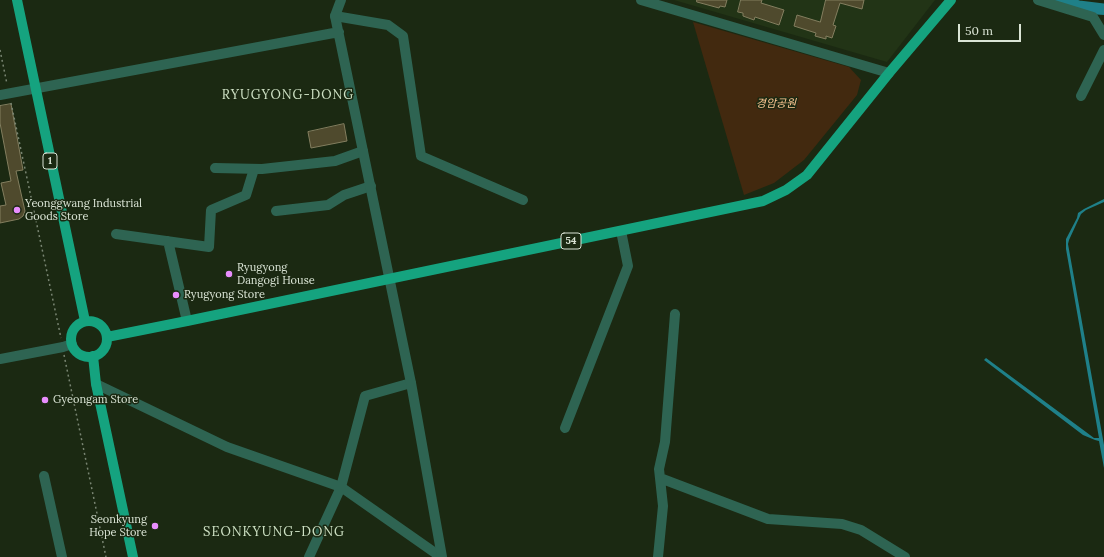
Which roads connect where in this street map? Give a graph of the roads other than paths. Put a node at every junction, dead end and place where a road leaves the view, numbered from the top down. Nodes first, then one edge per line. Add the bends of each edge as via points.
1 (17, 0) edge
2 (341, 0) edge
3 (641, 0) edge
4 (951, 0) edge
5 (1038, 0) edge
6 (335, 16) junction
7 (338, 32) junction
8 (1104, 35) edge
9 (1104, 50) edge
10 (889, 73) junction
11 (35, 88) junction
12 (4, 94) edge
13 (1081, 96) dead end
14 (363, 151) junction
15 (215, 168) dead end
16 (254, 169) junction
17 (371, 186) junction
18 (523, 200) dead end
19 (276, 211) dead end
20 (621, 231) junction
21 (116, 234) dead end
22 (168, 241) junction
23 (390, 279) junction
24 (675, 314) dead end
25 (85, 321) junction
26 (186, 321) junction
27 (107, 337) junction
28 (67, 346) junction
29 (93, 356) junction
30 (0, 359) edge
31 (411, 383) junction
32 (96, 384) junction
33 (564, 428) dead end
34 (44, 476) dead end
35 (660, 478) junction
36 (341, 487) junction
37 (62, 557) edge
38 (133, 557) edge
39 (308, 557) edge
40 (442, 557) edge
41 (658, 557) edge
42 (905, 557) edge

1 - 11 main road, 1
2 - 6 street
3 - 10 street
4 - 10 main road, 54
5 - 8 street via 1093,17
6 - 7 street
6 - 18 street via 388,25 403,36 421,156
7 - 11 street
7 - 14 street
9 - 13 street
10 - 20 main road, 54 via 806,175 786,190 763,201
11 - 12 street
11 - 25 main road, 1
14 - 16 street via 335,161
14 - 17 street
15 - 16 street
16 - 22 street via 246,195 211,210 209,247
17 - 19 street via 344,195 328,205
17 - 23 street
20 - 23 main road, 54
20 - 33 street via 628,266
21 - 22 street
22 - 26 street
23 - 26 main road, 54
23 - 31 street
24 - 35 street via 665,442 658,469
25 - 27 main road via 96,322 105,329
25 - 28 main road via 75,327
26 - 27 main road, 54
27 - 29 main road via 103,350
28 - 29 main road via 82,355
28 - 30 street
29 - 32 main road
31 - 36 street via 365,396
31 - 40 street
32 - 36 street via 227,447
32 - 38 main road
34 - 37 street
35 - 41 street via 663,506
35 - 42 street via 768,519 842,524 861,530
36 - 39 street
36 - 40 street

